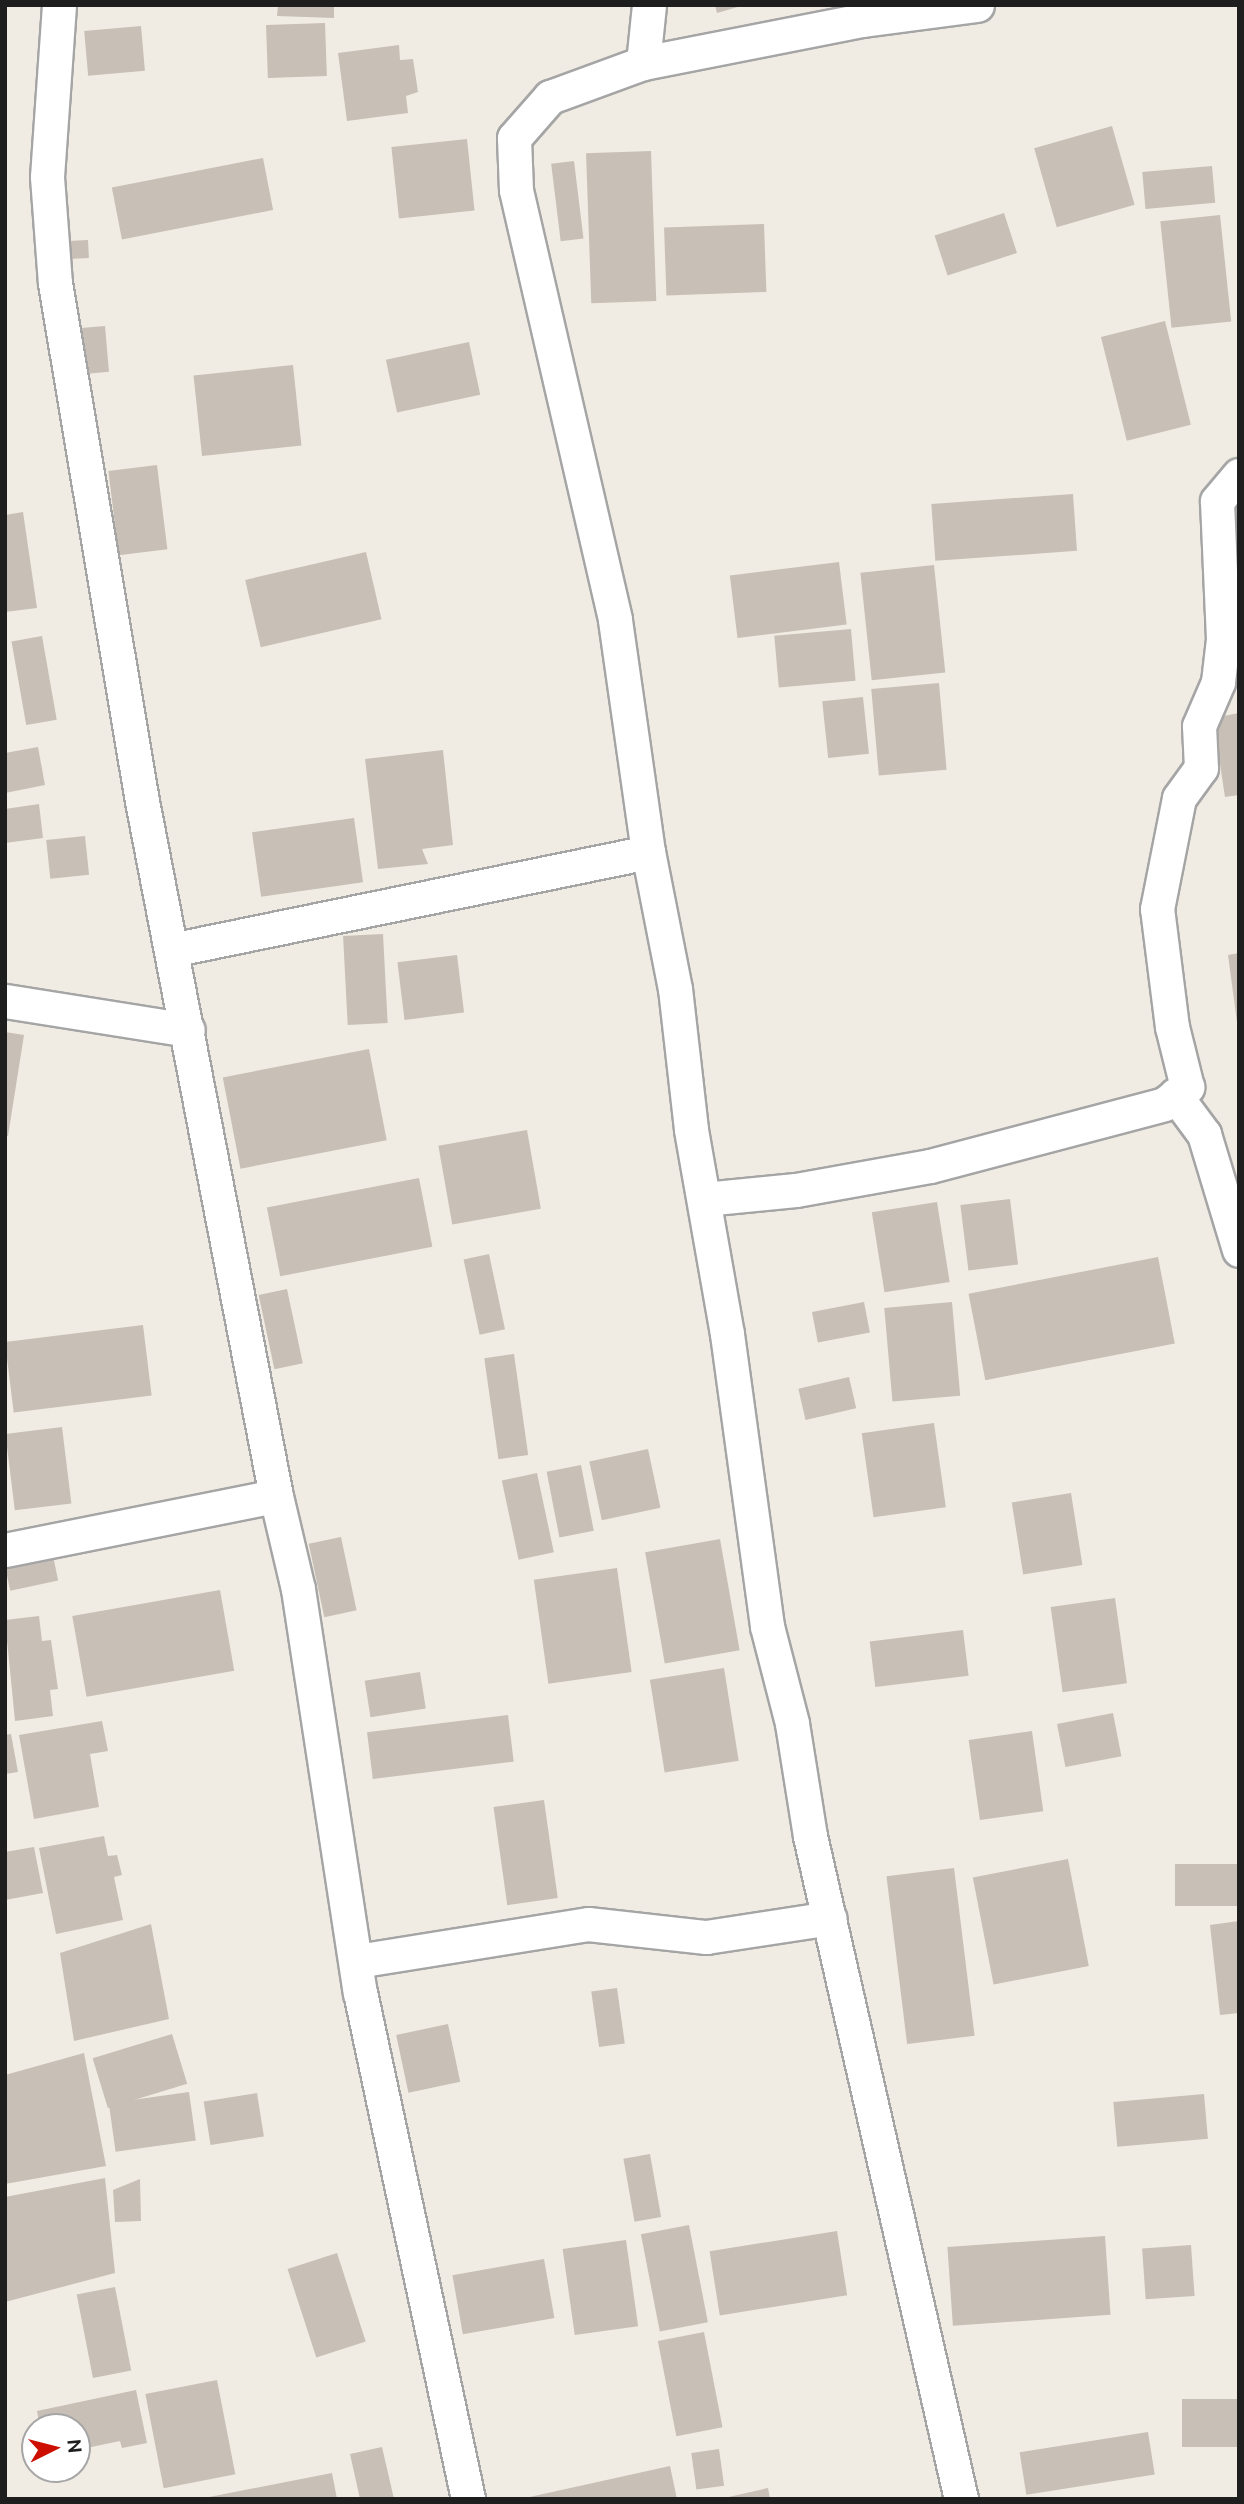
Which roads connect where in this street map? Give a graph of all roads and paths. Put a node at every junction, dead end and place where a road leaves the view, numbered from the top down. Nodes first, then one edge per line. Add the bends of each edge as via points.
1 (59, 5) edge
2 (649, 5) edge
3 (977, 5) edge
4 (643, 63) junction
5 (1239, 475) edge
6 (648, 852) junction
7 (171, 950) junction
8 (5, 1001) edge
9 (188, 1030) junction
10 (1175, 1095) junction
11 (704, 1199) junction
12 (1239, 1250) edge
13 (276, 1496) junction
14 (5, 1550) edge
15 (830, 1918) junction
16 (357, 1961) junction
17 (468, 2499) edge
18 (961, 2499) edge

1 - 7 street via 47,177 55,283
2 - 4 street
3 - 4 street via 863,20
4 - 6 street via 550,97 514,138 516,190 615,619
5 - 10 street via 1217,500 1223,639 1218,682 1199,726 1201,768 1179,798 1157,909 1172,1027 1187,1087
6 - 7 street
6 - 11 street via 675,989
7 - 9 street
8 - 9 street
9 - 13 street
10 - 11 street via 1164,1104 930,1166 796,1190
10 - 12 street via 1203,1134
11 - 15 street via 759,1581
13 - 14 street
13 - 16 street via 298,1589
15 - 16 street via 706,1937 588,1924
15 - 18 street
16 - 17 street

